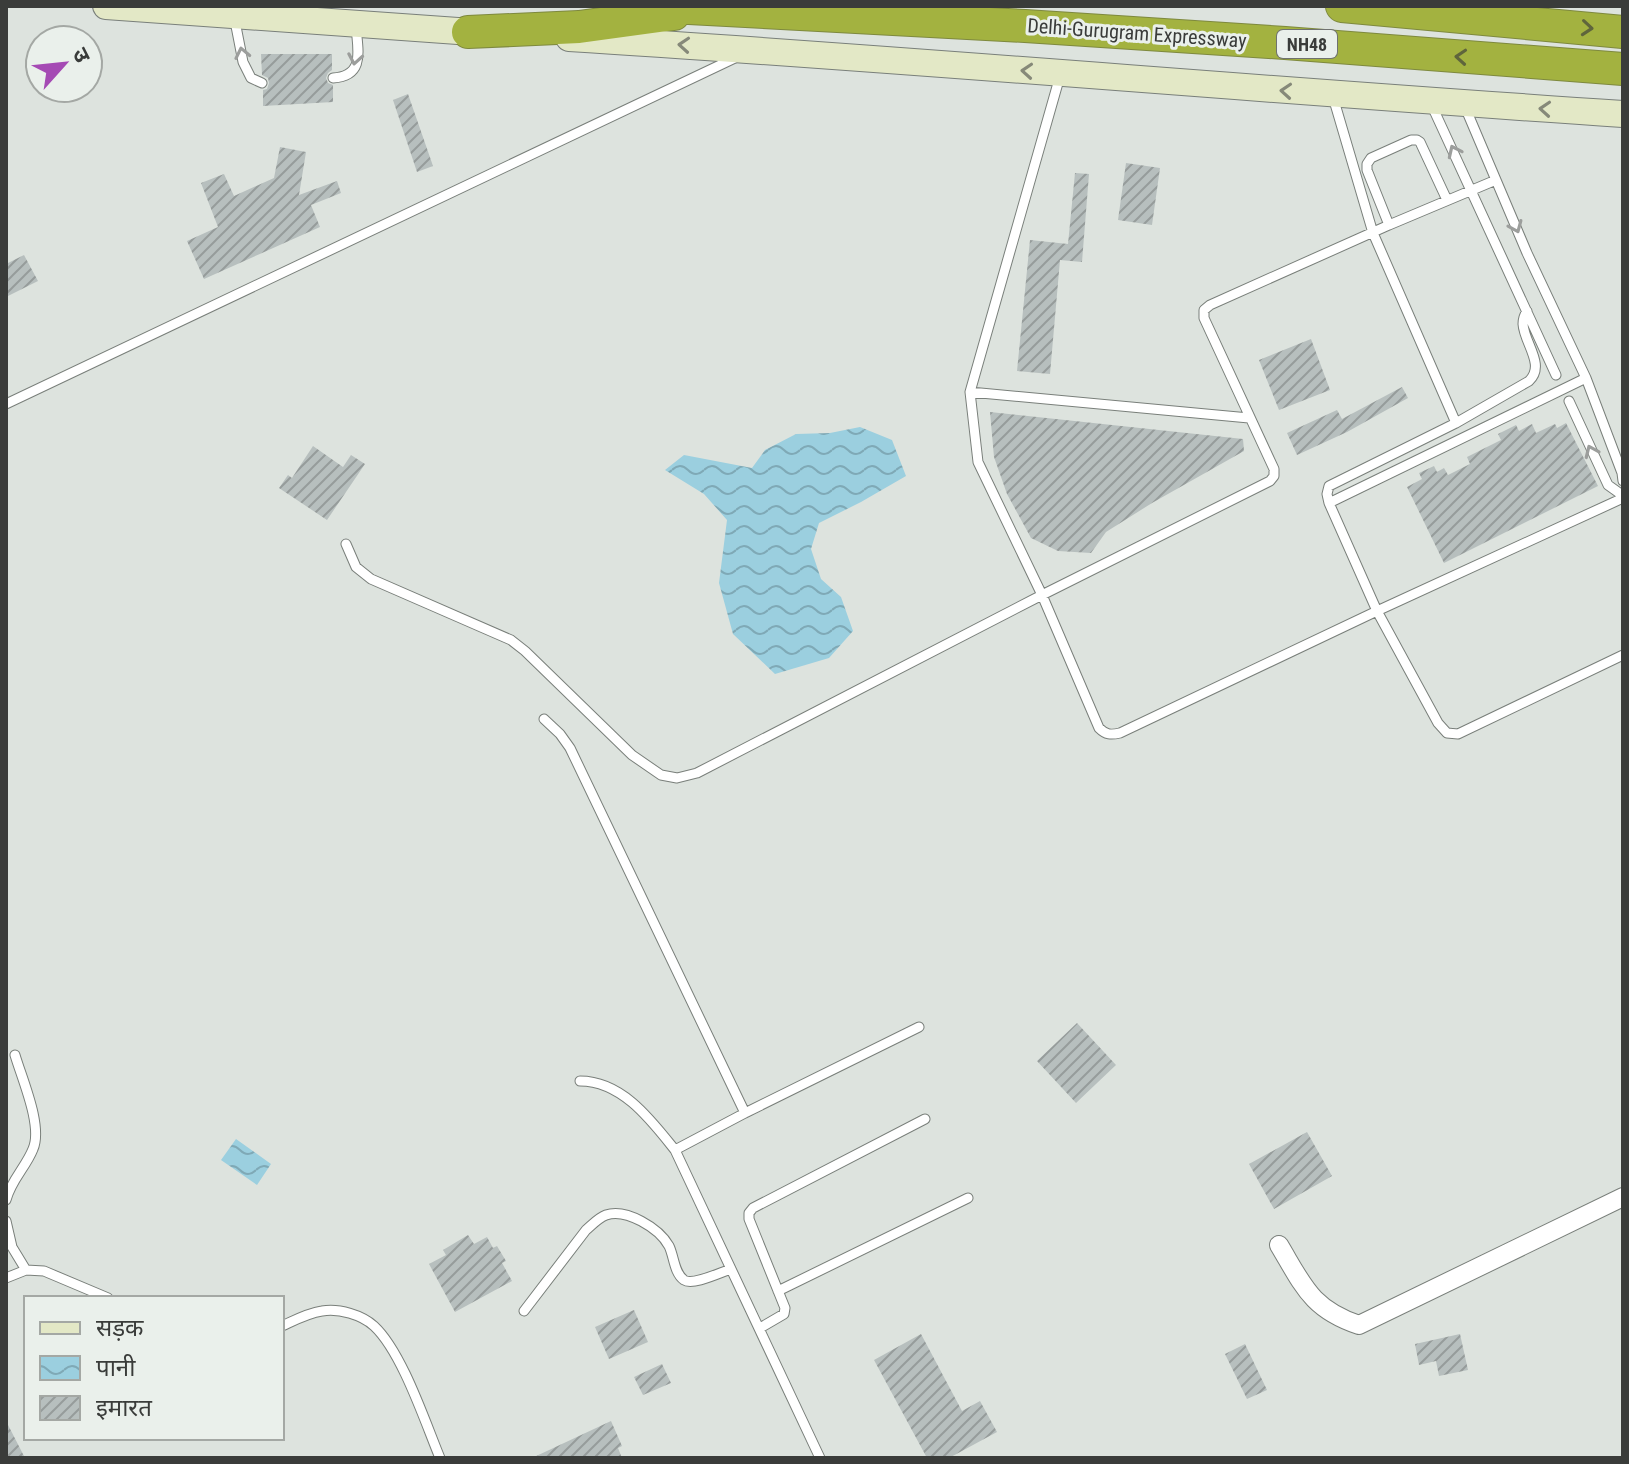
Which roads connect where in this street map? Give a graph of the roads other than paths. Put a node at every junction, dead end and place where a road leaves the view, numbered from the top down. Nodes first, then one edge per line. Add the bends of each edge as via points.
1 (106, 6) edge
2 (651, 6) edge
3 (1342, 6) edge
4 (705, 10) junction
5 (234, 15) junction
6 (356, 24) junction
7 (468, 32) junction
8 (1623, 32) edge
9 (753, 50) junction
10 (1623, 69) edge
11 (1061, 73) junction
12 (333, 78) dead end
13 (262, 83) dead end
14 (1332, 94) junction
15 (1431, 102) junction
16 (1463, 104) junction
17 (1623, 114) edge
18 (1496, 180) junction
19 (1472, 190) junction
20 (1447, 200) junction
21 (1389, 225) junction
22 (1373, 233) junction
23 (1527, 311) junction
24 (1556, 375) dead end
25 (1586, 378) junction
26 (970, 392) junction
27 (1569, 401) dead end
28 (6, 404) edge
29 (1249, 418) junction
30 (1456, 423) junction
31 (1623, 481) edge
32 (1623, 495) edge
33 (1329, 503) junction
34 (346, 544) dead end
35 (1042, 595) junction
36 (1377, 611) junction
37 (1623, 655) edge
38 (544, 719) dead end
39 (919, 1027) dead end
40 (15, 1055) dead end
41 (580, 1081) dead end
42 (745, 1113) junction
43 (925, 1119) dead end
44 (675, 1150) junction
45 (1623, 1197) edge
46 (968, 1198) dead end
47 (6, 1200) edge
48 (6, 1221) edge
49 (1279, 1245) dead end
50 (731, 1269) junction
51 (26, 1270) junction
52 (6, 1278) edge
53 (778, 1291) junction
54 (103, 1296) edge
55 (524, 1311) dead end
56 (284, 1325) edge
57 (760, 1328) junction
58 (440, 1458) edge
59 (820, 1458) edge

1 - 5 main road
2 - 4 highway, Delhi-Gurugram Expressway / NH48
3 -> 8 highway, NH48
4 - 7 highway via 579,27
10 -> 4 highway, Delhi-Gurugram Expressway / NH48 via 1071,29
5 - 6 main road
13 -> 5 lane via 251,78 243,62
6 - 7 main road
6 -> 12 lane via 354,70 347,77
9 -> 7 main road
11 -> 9 main road
9 - 28 lane
14 -> 11 main road
11 - 26 lane
14 - 15 main road
14 - 22 lane
15 - 16 main road
19 -> 15 lane
17 -> 16 main road
16 - 18 lane
18 - 19 lane
18 -> 25 lane
19 - 20 lane
19 - 23 lane
20 - 21 lane
20 - 21 lane via 1420,142 1411,140 1367,164
21 - 22 lane
22 - 29 lane via 1204,310
22 - 30 lane
23 - 24 lane
23 - 30 lane via 1523,325 1535,376
25 - 31 lane
25 - 33 lane
26 - 29 lane
26 - 35 lane via 978,462
32 -> 27 lane via 1608,485
29 - 35 lane via 1274,469 1270,481
30 - 33 lane via 1329,486
32 - 36 lane
33 - 36 lane
34 - 35 lane via 356,567 371,579 511,640 632,755 661,775 677,778 697,773
35 - 36 lane via 1099,728 1109,735
36 - 37 lane via 1447,733 1458,734
38 - 42 lane via 570,748
39 - 42 lane
40 - 47 lane via 36,1141
41 - 44 lane via 603,1083 619,1092
42 - 44 lane
43 - 53 lane via 753,1208 749,1219
44 - 50 lane
45 - 49 street via 1359,1325 1325,1311
46 - 53 lane
48 - 51 lane via 12,1247
50 - 55 lane via 684,1280 670,1248 654,1229 621,1214 608,1214 586,1230
50 - 57 lane
51 - 52 lane
51 - 54 lane via 44,1271
53 - 57 lane via 784,1314
56 - 58 lane via 323,1310 373,1325 403,1370
57 - 59 lane

